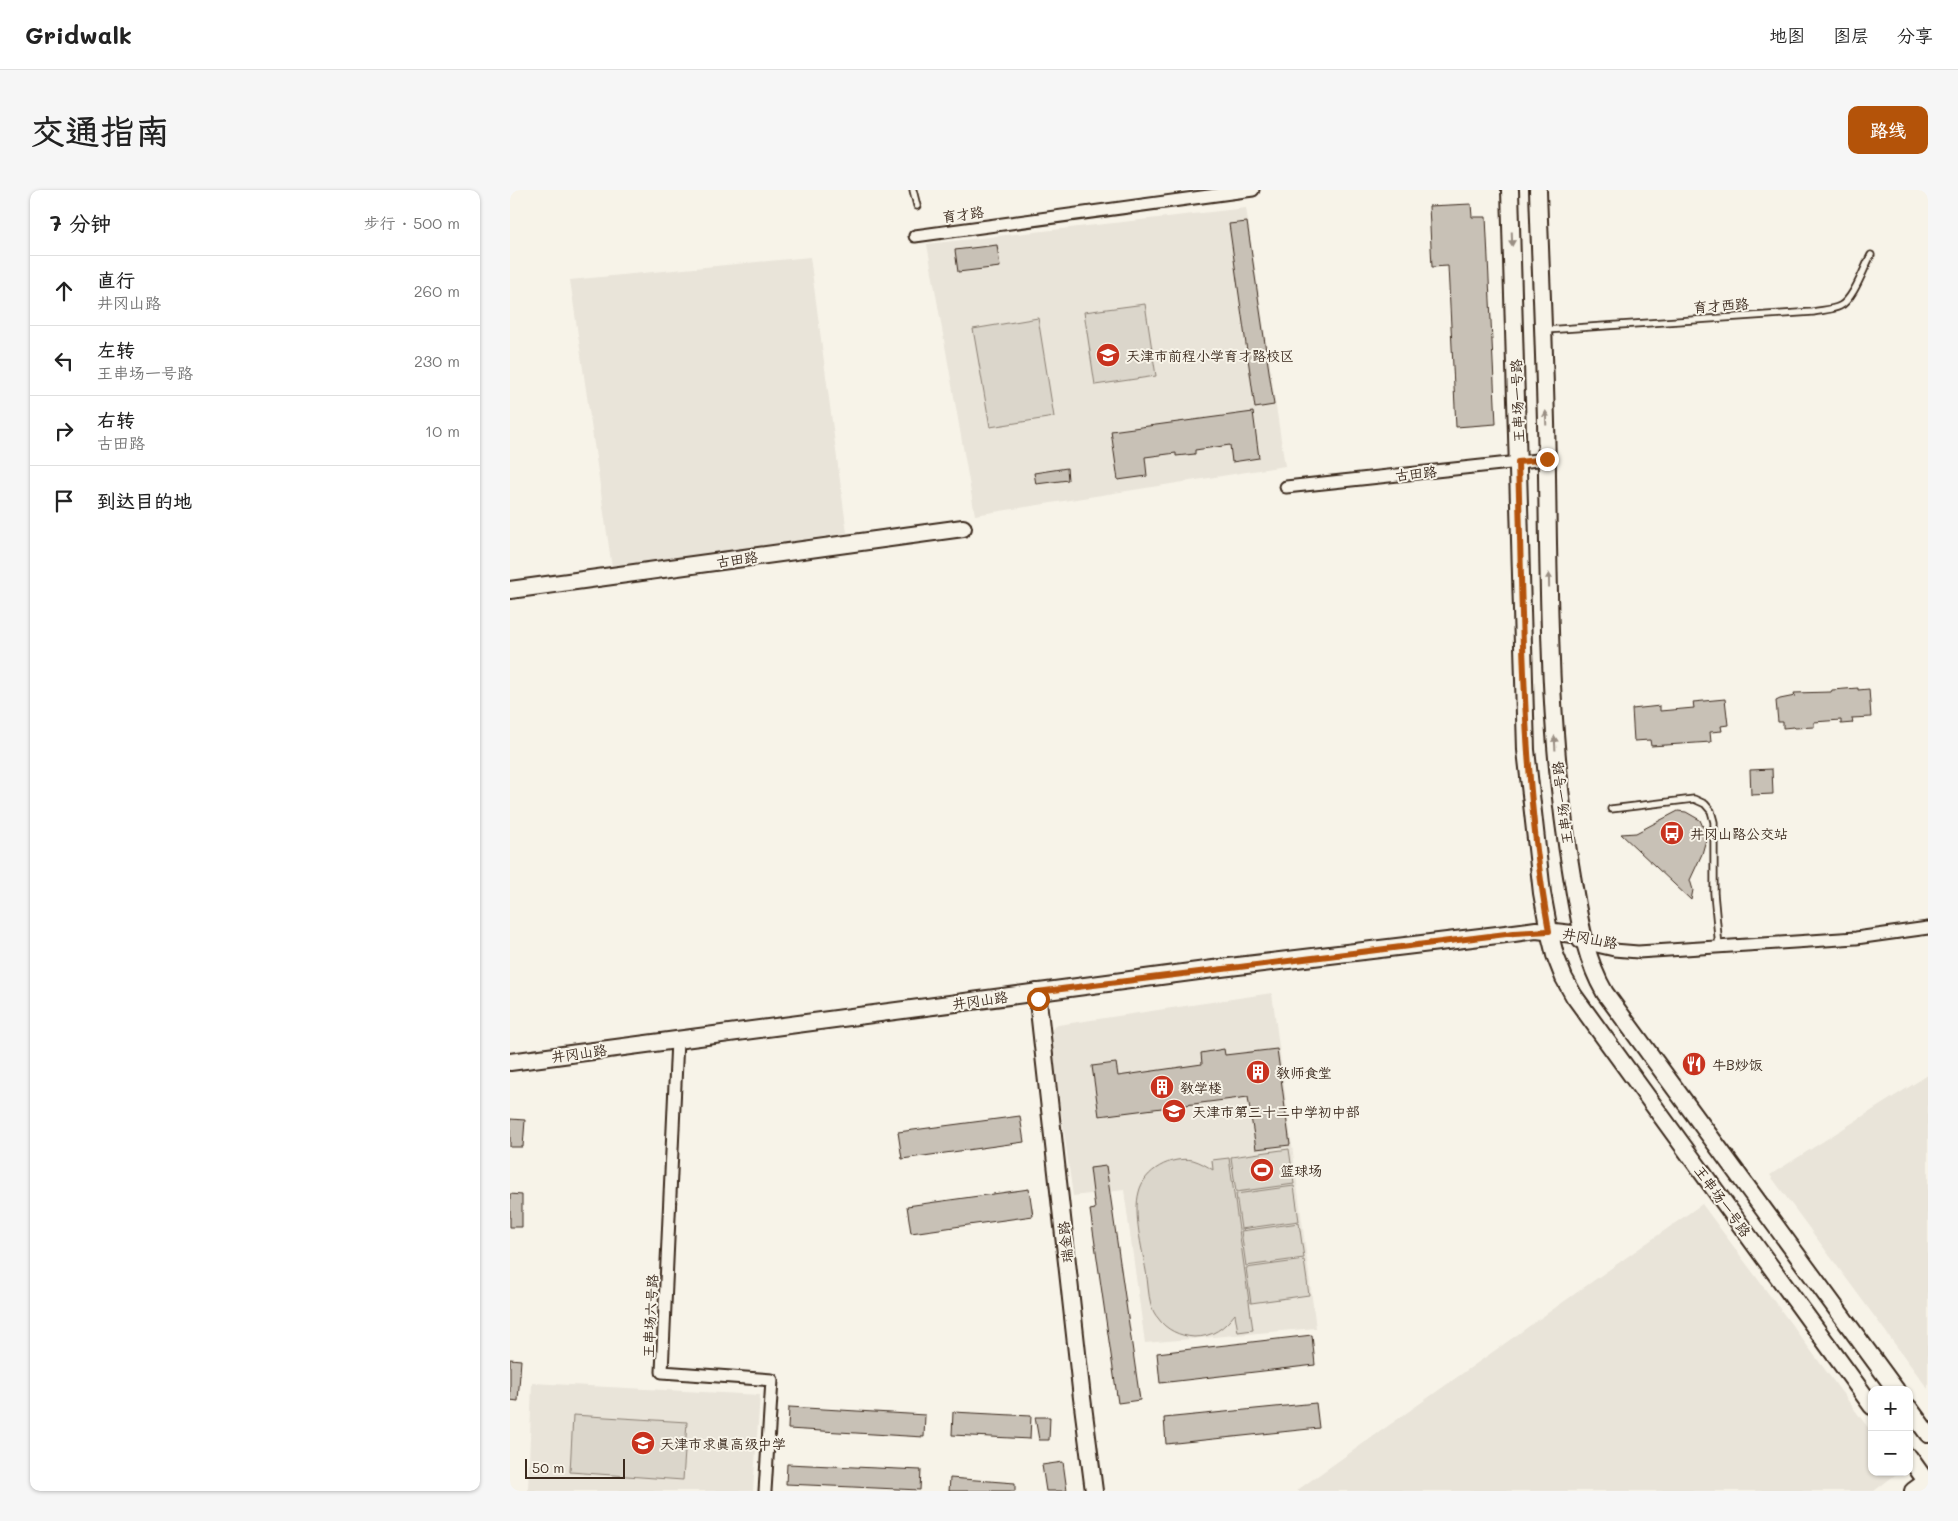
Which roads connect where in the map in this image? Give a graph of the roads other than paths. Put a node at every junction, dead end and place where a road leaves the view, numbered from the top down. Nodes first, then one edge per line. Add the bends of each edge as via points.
1 (913, 190) edge
2 (1252, 190) edge
3 (1510, 190) edge
4 (1538, 190) edge
5 (917, 206) dead end
6 (915, 236) dead end
7 (1871, 255) dead end
8 (1543, 330) junction
9 (1547, 459) junction
10 (1518, 462) junction
11 (1286, 487) dead end
12 (963, 528) dead end
13 (510, 590) edge
14 (1611, 809) dead end
15 (1574, 883) dead end
16 (1928, 923) edge
17 (1928, 928) edge
18 (1550, 935) junction
19 (1584, 939) junction
20 (1718, 944) junction
21 (1605, 993) junction
22 (1038, 996) junction
23 (1574, 996) junction
24 (677, 1043) junction
25 (510, 1062) edge
26 (510, 1069) edge
27 (1893, 1386) edge
28 (1899, 1386) edge
29 (1868, 1396) edge
30 (1868, 1400) edge
31 (1913, 1403) edge
32 (1913, 1413) edge
33 (1928, 1423) edge
34 (1928, 1434) edge
35 (1913, 1462) edge
36 (1928, 1481) edge
37 (765, 1491) edge
38 (1094, 1491) edge
39 (1913, 1491) edge

1 - 5 lane
2 - 6 street, 育才路
3 -> 10 main road, 王串场一号路
4 - 8 main road, 王串场一号路
7 - 8 lane, 育才西路 via 1848,299 1831,309
9 -> 8 main road, 王串场一号路
9 - 10 street, 古田路
19 -> 9 main road, 王串场一号路 via 1562,821 1556,754 1550,671
10 - 11 street, 古田路
10 - 18 main road, 王串场一号路 via 1526,750 1542,893
12 - 13 main road, 古田路
14 - 20 lane via 1694,799 1706,804 1714,822
15 - 19 main road, 王串场一号路
16 - 20 street, 井冈山路
17 - 20 street, 井冈山路 via 1856,938
18 - 19 main road, 井冈山路
18 - 22 main road, 井冈山路 via 1504,934
18 - 23 main road, 王串场一号路 via 1564,978
19 - 20 street, 井冈山路 via 1614,950 1638,952
19 - 21 main road, 王串场一号路 via 1591,964
21 - 27 main road, 王串场一号路
21 - 28 main road, 王串场一号路
22 - 24 main road, 井冈山路
22 - 38 main road, 瑞金路
23 - 29 main road, 王串场一号路
23 - 30 main road, 王串场一号路
24 - 25 main road, 井冈山路
24 - 26 main road, 井冈山路
24 - 37 street, 王串场六号路 via 662,1372 772,1380
31 - 33 main road
32 - 34 main road
35 - 36 main road
36 - 39 main road

